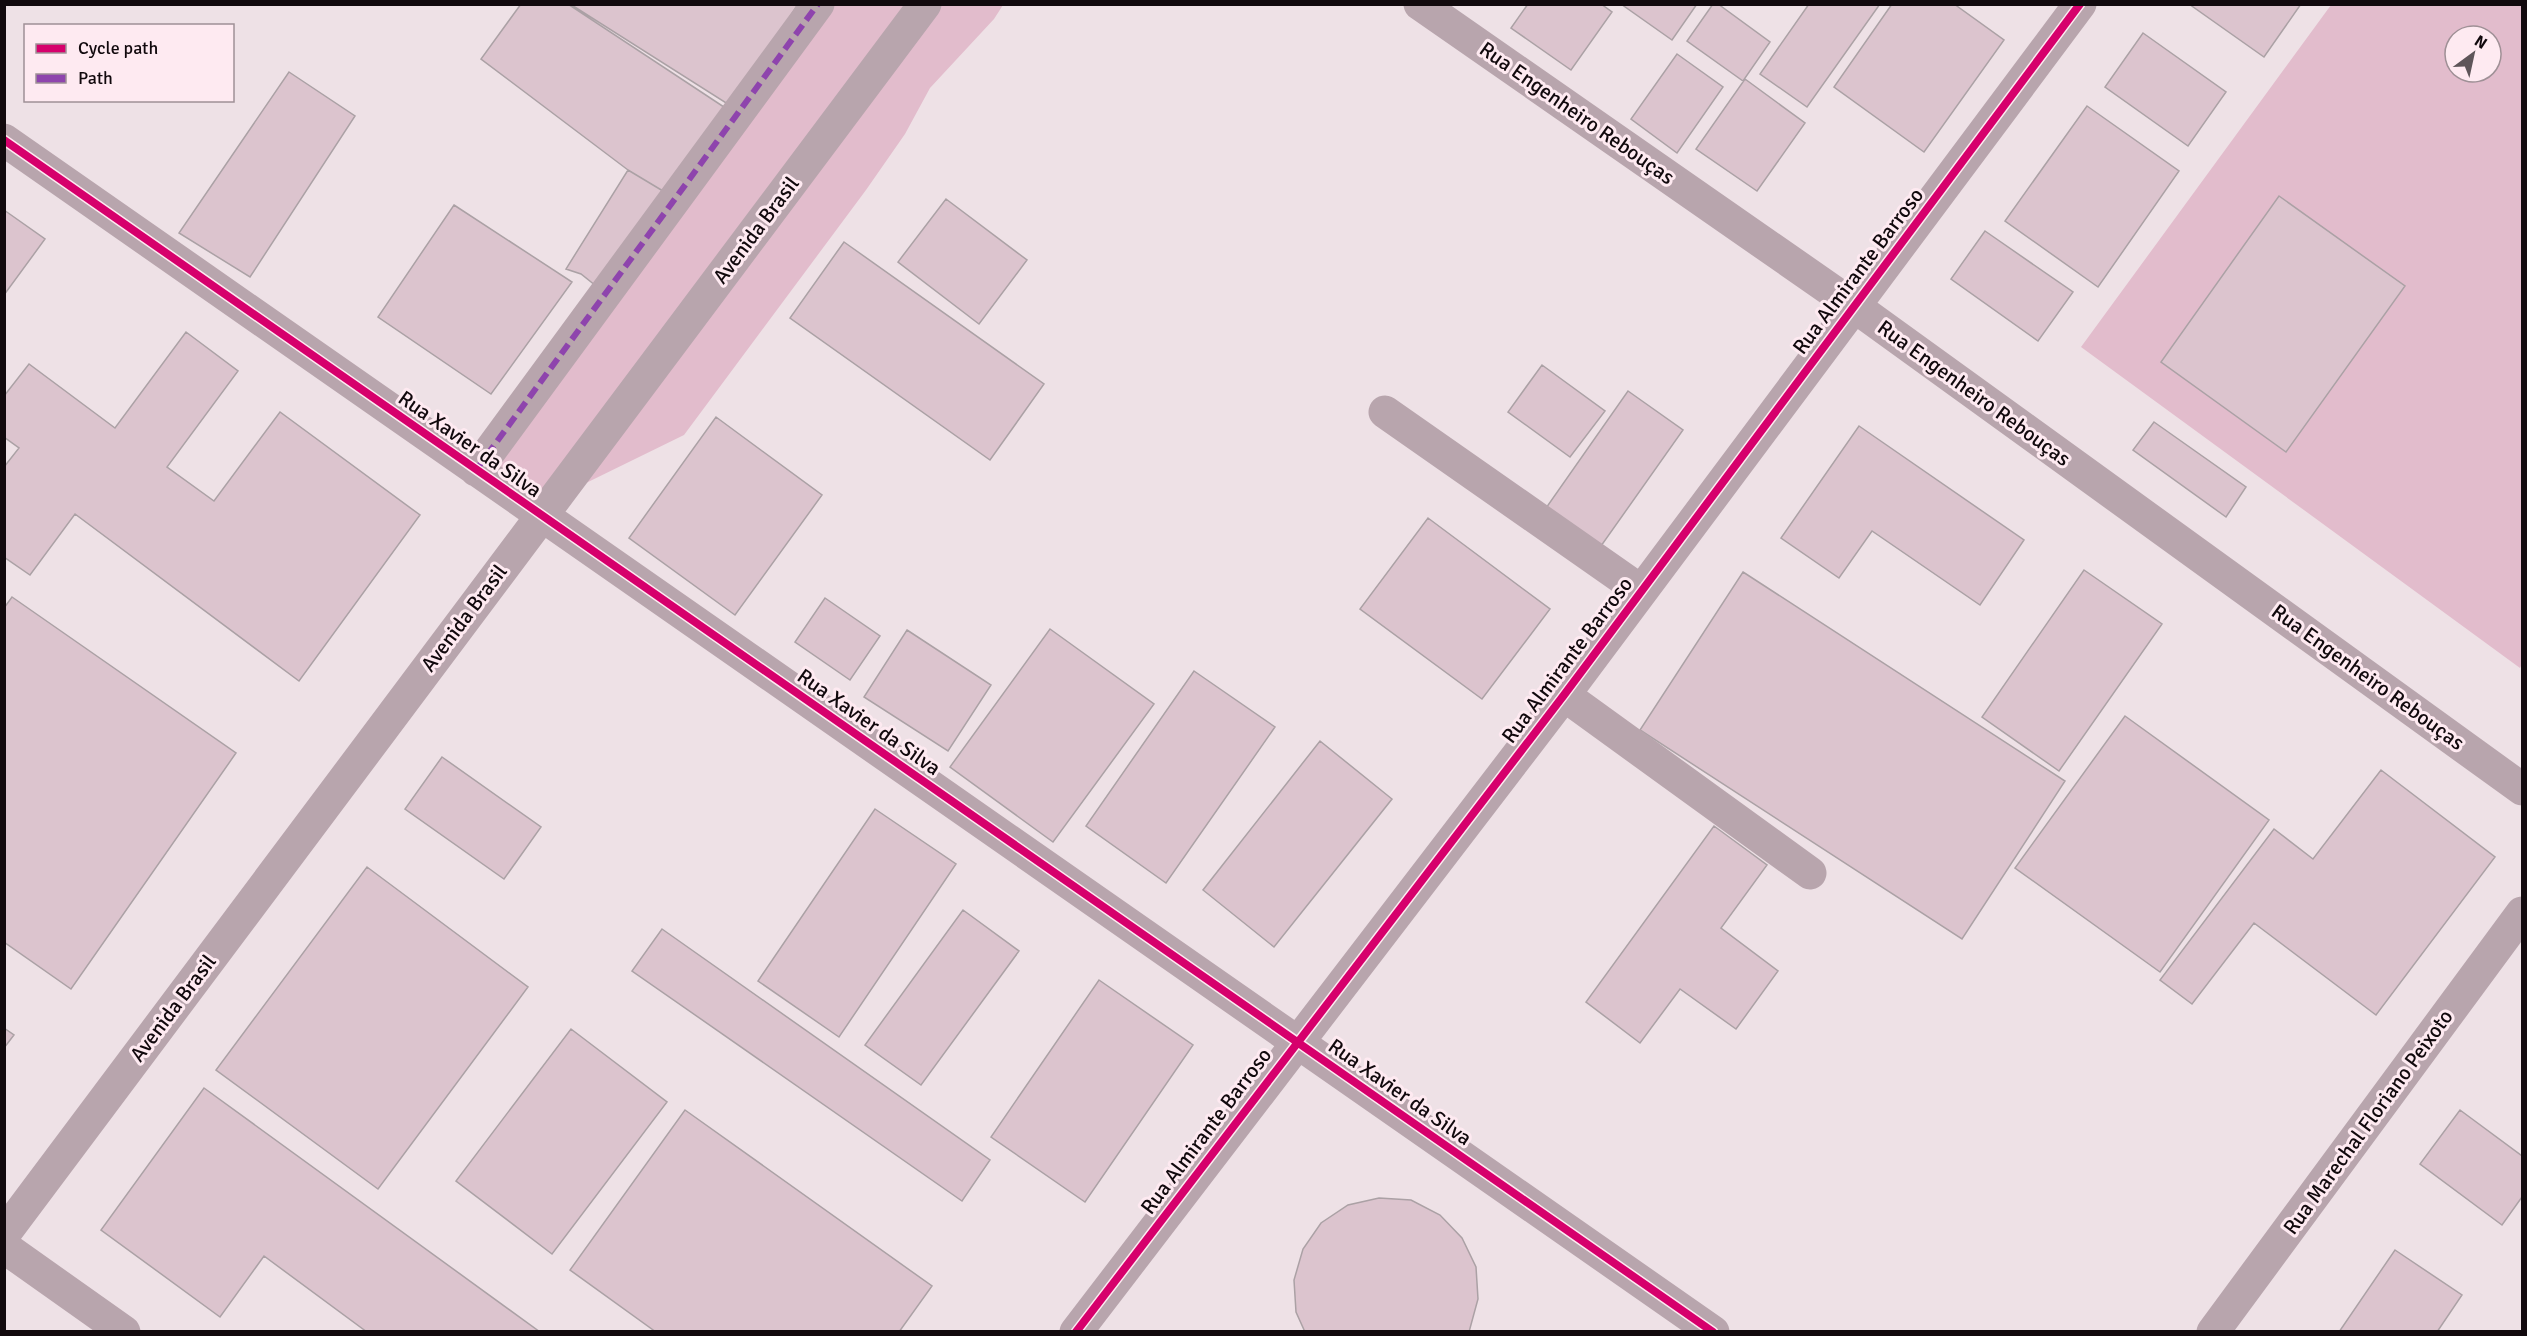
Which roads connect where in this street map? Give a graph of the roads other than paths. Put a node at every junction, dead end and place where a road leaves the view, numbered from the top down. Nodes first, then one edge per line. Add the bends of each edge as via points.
1 (818, 4) edge
2 (925, 4) edge
3 (1420, 4) edge
4 (2071, 7) edge
5 (4, 140) edge
6 (1854, 306) junction
7 (1385, 412) dead end
8 (476, 470) junction
9 (541, 515) junction
10 (1641, 591) junction
11 (1564, 695) junction
12 (2523, 789) edge
13 (1810, 873) dead end
14 (2523, 913) edge
15 (1297, 1042) junction
16 (4, 1234) edge
17 (4, 1247) edge
18 (124, 1332) edge
19 (1076, 1332) edge
20 (1713, 1332) edge
21 (2213, 1332) edge

1 - 8 street
2 - 9 street, Avenida Brasil
3 - 6 street, Rua Engenheiro Rebouças
4 - 6 street, Rua Almirante Barroso
5 - 8 street, Rua Xavier da Silva
6 - 10 street, Rua Almirante Barroso
6 - 12 street, Rua Engenheiro Rebouças
7 - 10 street
8 - 9 street, Rua Xavier da Silva
9 - 15 street, Rua Xavier da Silva
9 - 16 street, Avenida Brasil
10 - 11 street, Rua Almirante Barroso
11 - 13 street
11 - 15 street, Rua Almirante Barroso
14 - 21 street, Rua Marechal Floriano Peixoto
15 - 19 street, Rua Almirante Barroso
15 - 20 street, Rua Xavier da Silva
17 - 18 street

